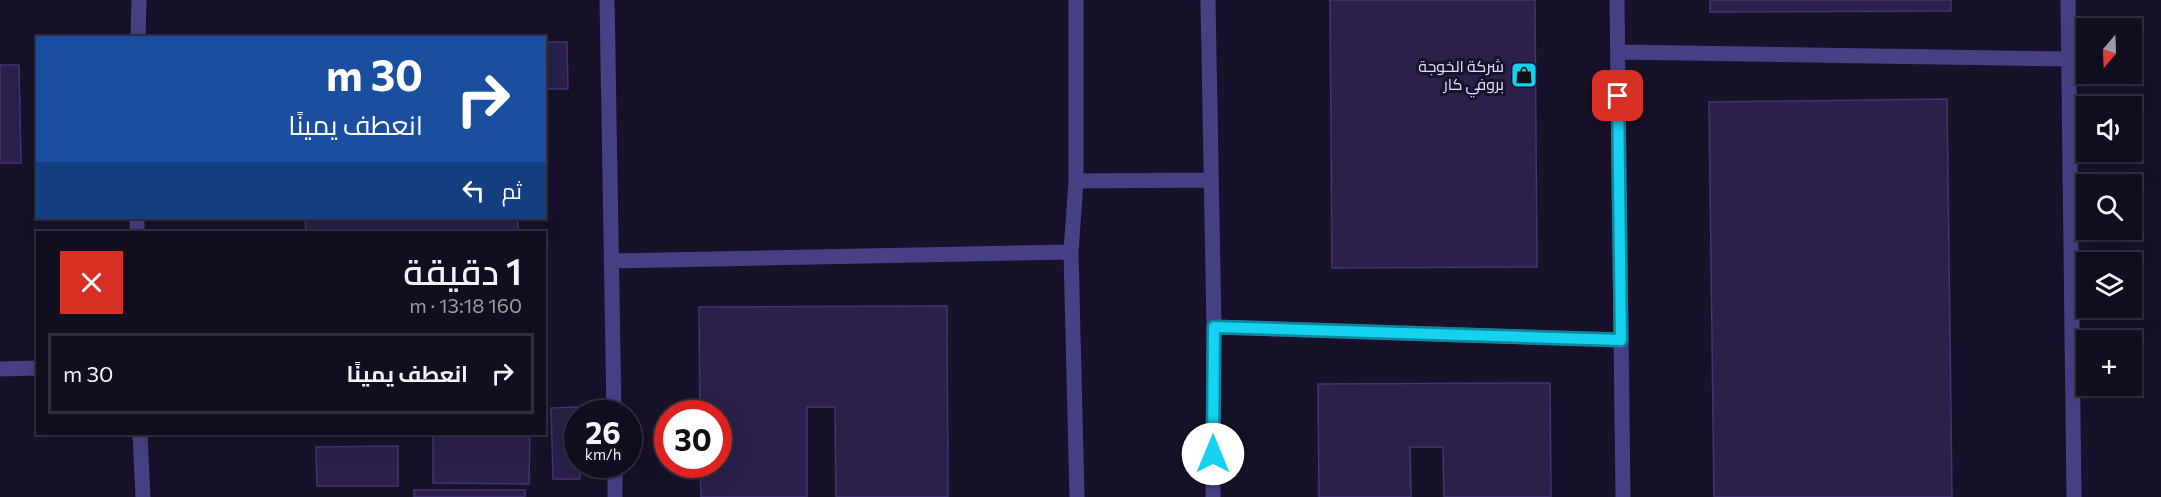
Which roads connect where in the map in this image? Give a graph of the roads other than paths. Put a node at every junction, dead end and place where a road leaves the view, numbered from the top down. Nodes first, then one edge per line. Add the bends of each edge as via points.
1 (139, 0) edge
2 (607, 0) edge
3 (1076, 0) edge
4 (1208, 0) edge
5 (1617, 0) edge
6 (2068, 0) edge
7 (138, 36) edge
8 (1618, 52) junction
9 (2070, 59) junction
10 (1211, 180) junction
11 (1076, 181) junction
12 (1071, 252) junction
13 (611, 261) junction
14 (1214, 327) junction
15 (1621, 340) junction
16 (36, 368) edge
17 (0, 369) edge
18 (614, 400) edge
19 (140, 435) edge
20 (615, 478) edge
21 (142, 497) edge
22 (615, 497) edge
23 (1077, 497) edge
24 (1213, 497) edge
25 (1623, 497) edge
26 (2074, 497) edge

1 - 7 street
2 - 13 street
3 - 11 street
4 - 10 street
5 - 8 street
6 - 9 street
8 - 9 street
8 - 15 street
9 - 26 street
10 - 11 street
10 - 14 street
11 - 12 street
12 - 13 street
12 - 23 street
13 - 18 street
14 - 15 street
14 - 24 street
15 - 25 street
16 - 17 street
19 - 21 street
20 - 22 street

